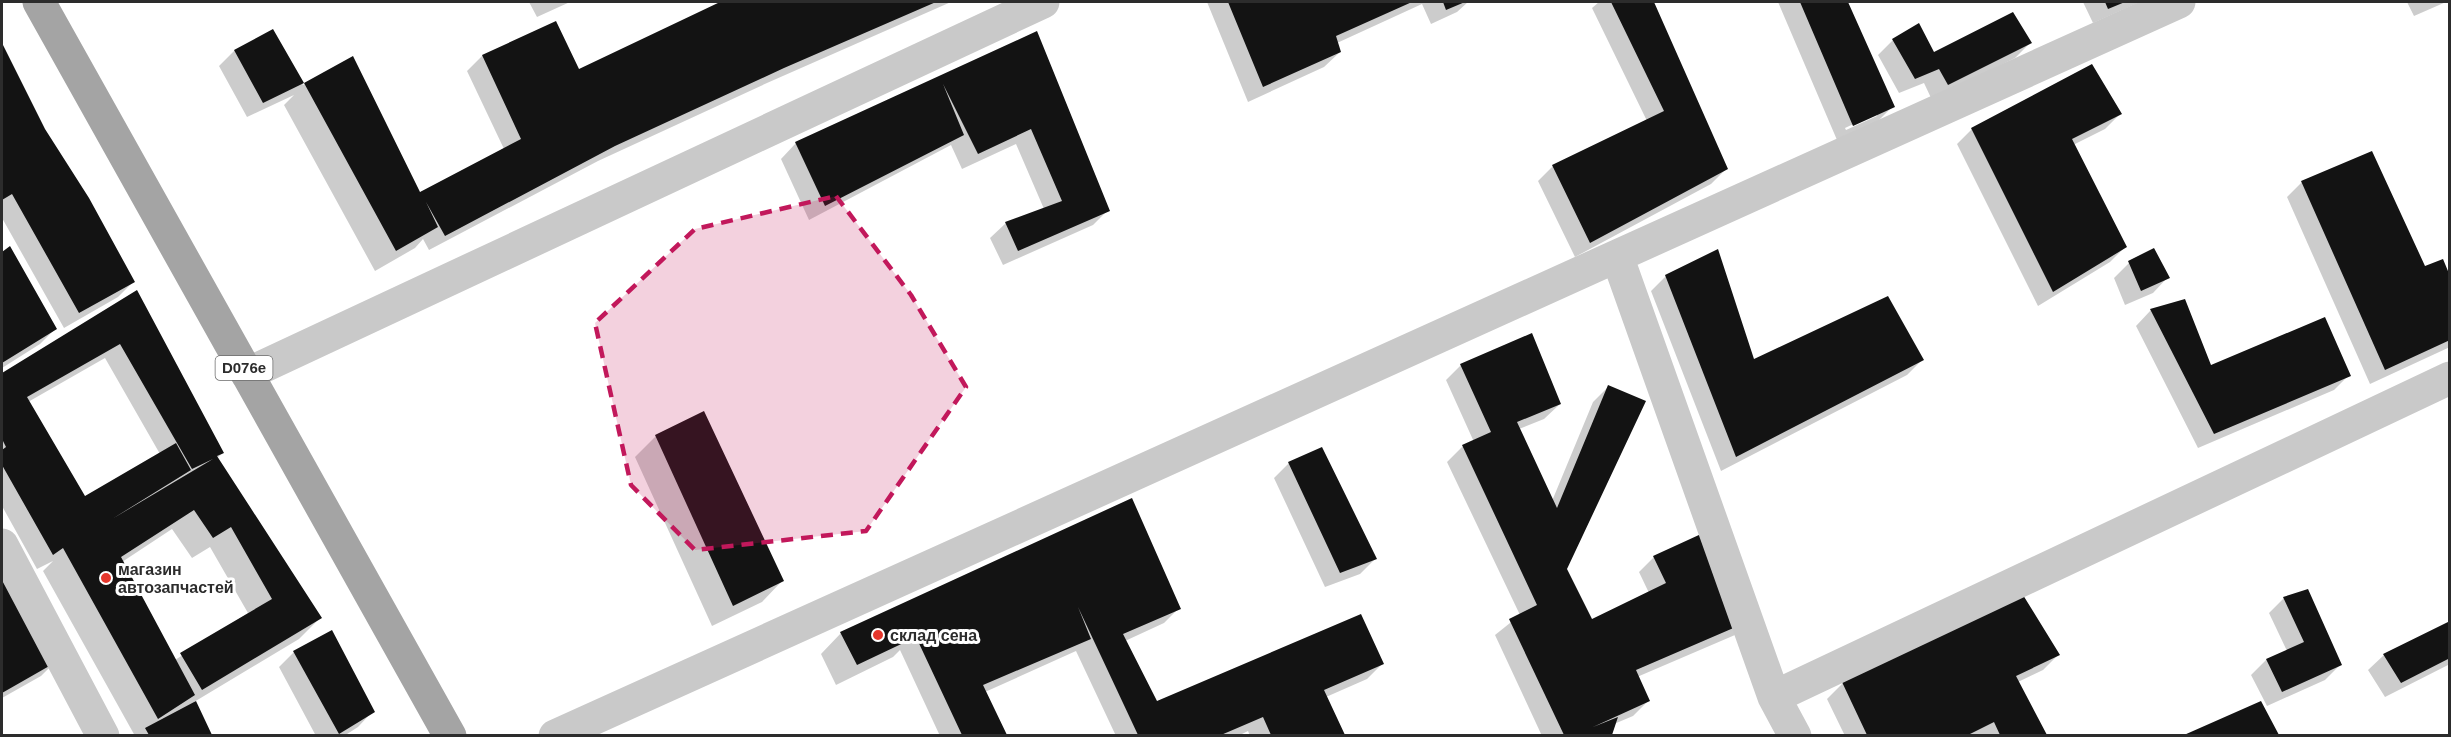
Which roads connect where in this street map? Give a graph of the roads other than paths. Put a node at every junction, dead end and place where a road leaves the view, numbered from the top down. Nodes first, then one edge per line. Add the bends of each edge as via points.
1 (39, 2) edge
2 (1043, 2) edge
3 (2179, 2) edge
4 (1617, 256) junction
5 (247, 374) junction
6 (2450, 378) edge
7 (2, 545) edge
8 (1774, 697) junction
9 (103, 735) edge
10 (450, 735) edge
11 (555, 735) edge
12 (1795, 735) edge

1 - 5 main road, D076e
2 - 5 street
3 - 4 street
4 - 8 street
4 - 11 street
5 - 10 main road, D076e
6 - 8 street
7 - 9 street
8 - 12 street

